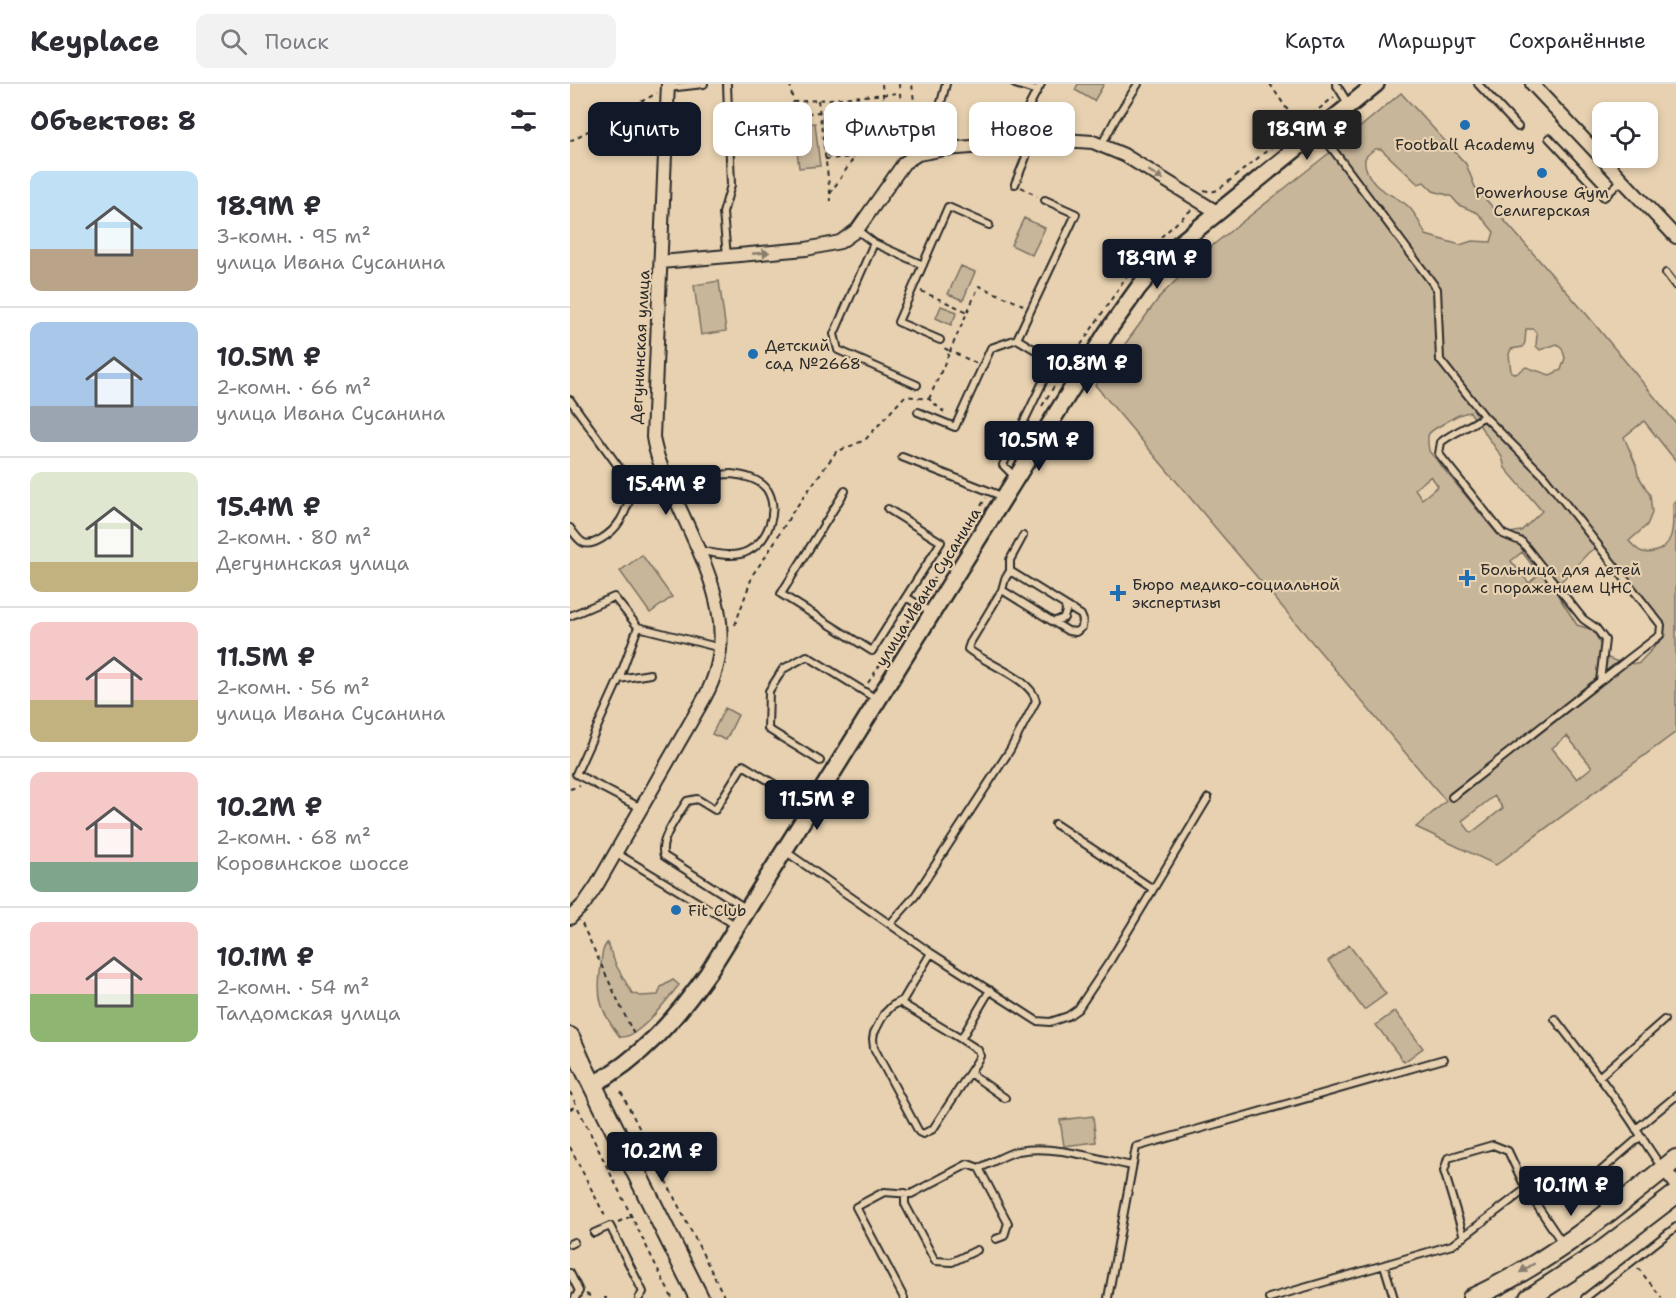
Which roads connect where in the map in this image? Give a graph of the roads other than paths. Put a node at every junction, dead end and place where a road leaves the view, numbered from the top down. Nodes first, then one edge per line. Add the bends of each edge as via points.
1 (704, 84) edge
2 (727, 84) edge
3 (946, 84) edge
4 (1015, 84) edge
5 (1138, 84) edge
6 (1336, 84) edge
7 (1376, 84) edge
8 (1478, 84) edge
9 (1532, 84) edge
10 (668, 86) edge
11 (1039, 87) edge
12 (941, 102) edge
13 (1031, 102) edge
14 (1349, 106) junction
15 (1518, 127) dead end
16 (1313, 135) junction
17 (1550, 138) dead end
18 (1075, 140) edge
19 (1102, 144) junction
20 (915, 156) edge
21 (1026, 156) edge
22 (1623, 180) junction
23 (1015, 184) road end
24 (1045, 200) road end
25 (1218, 212) junction
26 (989, 225) dead end
27 (857, 230) junction
28 (1676, 237) edge
29 (874, 243) junction
30 (727, 256) junction
31 (661, 262) junction
32 (923, 265) junction
33 (1665, 273) dead end
34 (1676, 286) edge
35 (1017, 339) junction
36 (940, 340) dead end
37 (1053, 361) junction
38 (1080, 376) junction
39 (917, 385) dead end
40 (570, 400) edge
41 (918, 412) dead end
42 (1484, 416) junction
43 (902, 457) dead end
44 (1016, 478) junction
45 (667, 481) junction
46 (634, 488) junction
47 (845, 491) dead end
48 (673, 494) junction
49 (1004, 498) junction
50 (888, 508) dead end
51 (570, 528) edge
52 (1023, 536) dead end
53 (697, 550) junction
54 (1010, 570) junction
55 (1002, 590) junction
56 (906, 597) junction
57 (1065, 605) junction
58 (932, 614) junction
59 (570, 616) edge
60 (1053, 621) junction
61 (638, 627) junction
62 (721, 648) junction
63 (650, 674) dead end
64 (619, 679) junction
65 (1600, 681) junction
66 (879, 700) junction
67 (820, 761) dead end
68 (1452, 797) dead end
69 (1208, 798) dead end
70 (812, 807) junction
71 (642, 808) junction
72 (1055, 824) dead end
73 (785, 851) junction
74 (616, 853) junction
75 (1153, 889) junction
76 (748, 910) junction
77 (576, 921) edge
78 (891, 923) junction
79 (738, 926) junction
80 (931, 953) junction
81 (990, 990) junction
82 (901, 1003) junction
83 (1555, 1020) dead end
84 (1664, 1020) dead end
85 (962, 1039) junction
86 (572, 1046) edge
87 (1444, 1059) dead end
88 (970, 1073) junction
89 (1599, 1076) junction
90 (592, 1085) junction
91 (1676, 1096) edge
92 (1005, 1098) dead end
93 (1636, 1129) junction
94 (1640, 1137) junction
95 (1670, 1164) edge
96 (1132, 1166) junction
97 (980, 1168) junction
98 (1676, 1184) edge
99 (1526, 1189) junction
100 (905, 1193) junction
101 (1676, 1194) edge
102 (1610, 1211) junction
103 (1676, 1227) edge
104 (594, 1233) dead end
105 (1464, 1237) junction
106 (996, 1239) dead end
107 (1563, 1245) junction
108 (977, 1250) dead end
109 (1384, 1265) junction
110 (570, 1273) edge
111 (575, 1298) edge
112 (639, 1298) edge
113 (699, 1298) edge
114 (903, 1298) edge
115 (1108, 1298) edge
116 (1269, 1298) edge
117 (1394, 1298) edge
118 (1472, 1298) edge
119 (1529, 1298) edge
120 (1585, 1298) edge

1 - 10 lane
2 - 30 lane via 731,185 723,213
3 - 12 lane
4 - 11 lane
5 - 19 lane
6 - 14 lane
7 - 14 street, улица Ивана Сусанина
8 - 15 lane
9 - 22 street
10 - 31 street, Дегунинская улица
11 - 13 lane
14 - 16 street, улица Ивана Сусанина
16 - 25 street, улица Ивана Сусанина
16 - 42 lane via 1437,290 1440,360
17 - 22 lane via 1604,197
18 - 19 street
19 -> 25 street
20 - 27 street via 904,163
21 - 23 lane
22 - 28 street
24 - 35 lane via 1076,214
25 - 38 street, улица Ивана Сусанина via 1148,274
26 - 32 lane via 948,207
27 - 29 lane
30 -> 27 street via 826,246
29 - 32 lane
29 - 39 lane via 834,334 838,350
30 - 31 street
31 - 45 street, Дегунинская улица via 653,437
32 - 36 lane via 898,322
33 - 34 lane
35 - 37 lane
35 - 41 lane via 991,348 955,427
37 - 38 lane
37 - 44 lane via 1002,465
38 - 44 street, улица Ивана Сусанина
40 - 46 lane
42 - 65 lane via 1441,442 1440,454 1503,534 1522,542 1583,619 1605,640
42 - 65 lane via 1543,475 1661,625 1660,635
43 - 49 lane
44 - 49 street, улица Ивана Сусанина
45 - 46 lane
45 - 48 street, Дегунинская улица
46 - 51 lane via 621,520 609,534 586,544
47 - 56 lane via 781,594 872,651
48 - 53 street, Дегунинская улица
48 - 53 lane via 729,474 752,478 767,490 773,514 763,538 747,551 726,555
49 - 58 street, улица Ивана Сусанина
50 - 56 lane via 941,542
52 - 54 lane via 1010,560
53 - 62 street, Дегунинская улица via 719,609
54 - 55 lane
54 - 57 lane
55 - 60 lane
55 - 78 lane via 968,649 1026,684 1036,701 1010,750 915,896
56 - 58 lane
57 - 60 lane via 1064,618
57 - 60 lane via 1081,615 1082,627 1072,632
58 - 66 street, улица Ивана Сусанина
59 - 61 lane via 614,597
61 - 62 lane
61 - 64 lane
62 - 71 street, Дегунинская улица via 711,687
63 - 64 lane
64 - 71 lane via 576,774
65 - 68 lane
66 - 67 lane via 807,656 783,669 769,691 768,729
66 - 70 street, улица Ивана Сусанина
69 - 75 lane
70 - 73 street, улица Ивана Сусанина
70 - 76 lane via 743,765 715,810 697,800 687,801 664,840 664,856
71 - 74 street, Дегунинская улица
72 - 75 lane
73 - 76 street, улица Ивана Сусанина
73 - 78 lane
74 - 77 street, Дегунинская улица
74 - 79 lane
75 - 81 lane via 1078,1009 1068,1016 1050,1022 1037,1021
76 - 79 street, улица Ивана Сусанина
78 - 80 lane
79 - 90 street, улица Ивана Сусанина via 664,1029 613,1074
80 - 81 lane
80 - 82 lane
81 - 85 lane
82 - 85 lane
82 - 88 lane via 884,1014 873,1039 874,1048 919,1132 933,1129
83 - 89 lane
84 - 89 lane
85 - 88 lane via 980,1053
86 - 90 main road
87 - 96 lane via 1136,1147
88 - 92 lane
89 - 93 lane
90 - 113 main road
91 - 93 lane
93 - 94 lane
94 - 95 lane
94 - 102 lane via 1588,1182
95 - 98 street
95 - 102 main road
96 - 97 lane via 1031,1149
96 - 115 lane
97 - 100 lane via 968,1164 911,1194
97 - 106 lane via 1008,1223 1004,1236
99 - 105 lane
99 - 105 lane via 1508,1151 1493,1145 1448,1158 1444,1171
99 - 107 lane
100 - 108 lane via 905,1204 935,1262 952,1262
100 - 114 lane via 884,1192 856,1207
101 - 119 main road via 1600,1252
102 - 107 main road
103 - 120 lane
104 - 112 lane via 610,1226 643,1292
105 - 109 lane via 1452,1245
107 -> 118 main road
109 - 116 lane
109 - 117 lane
110 - 111 lane via 579,1291

